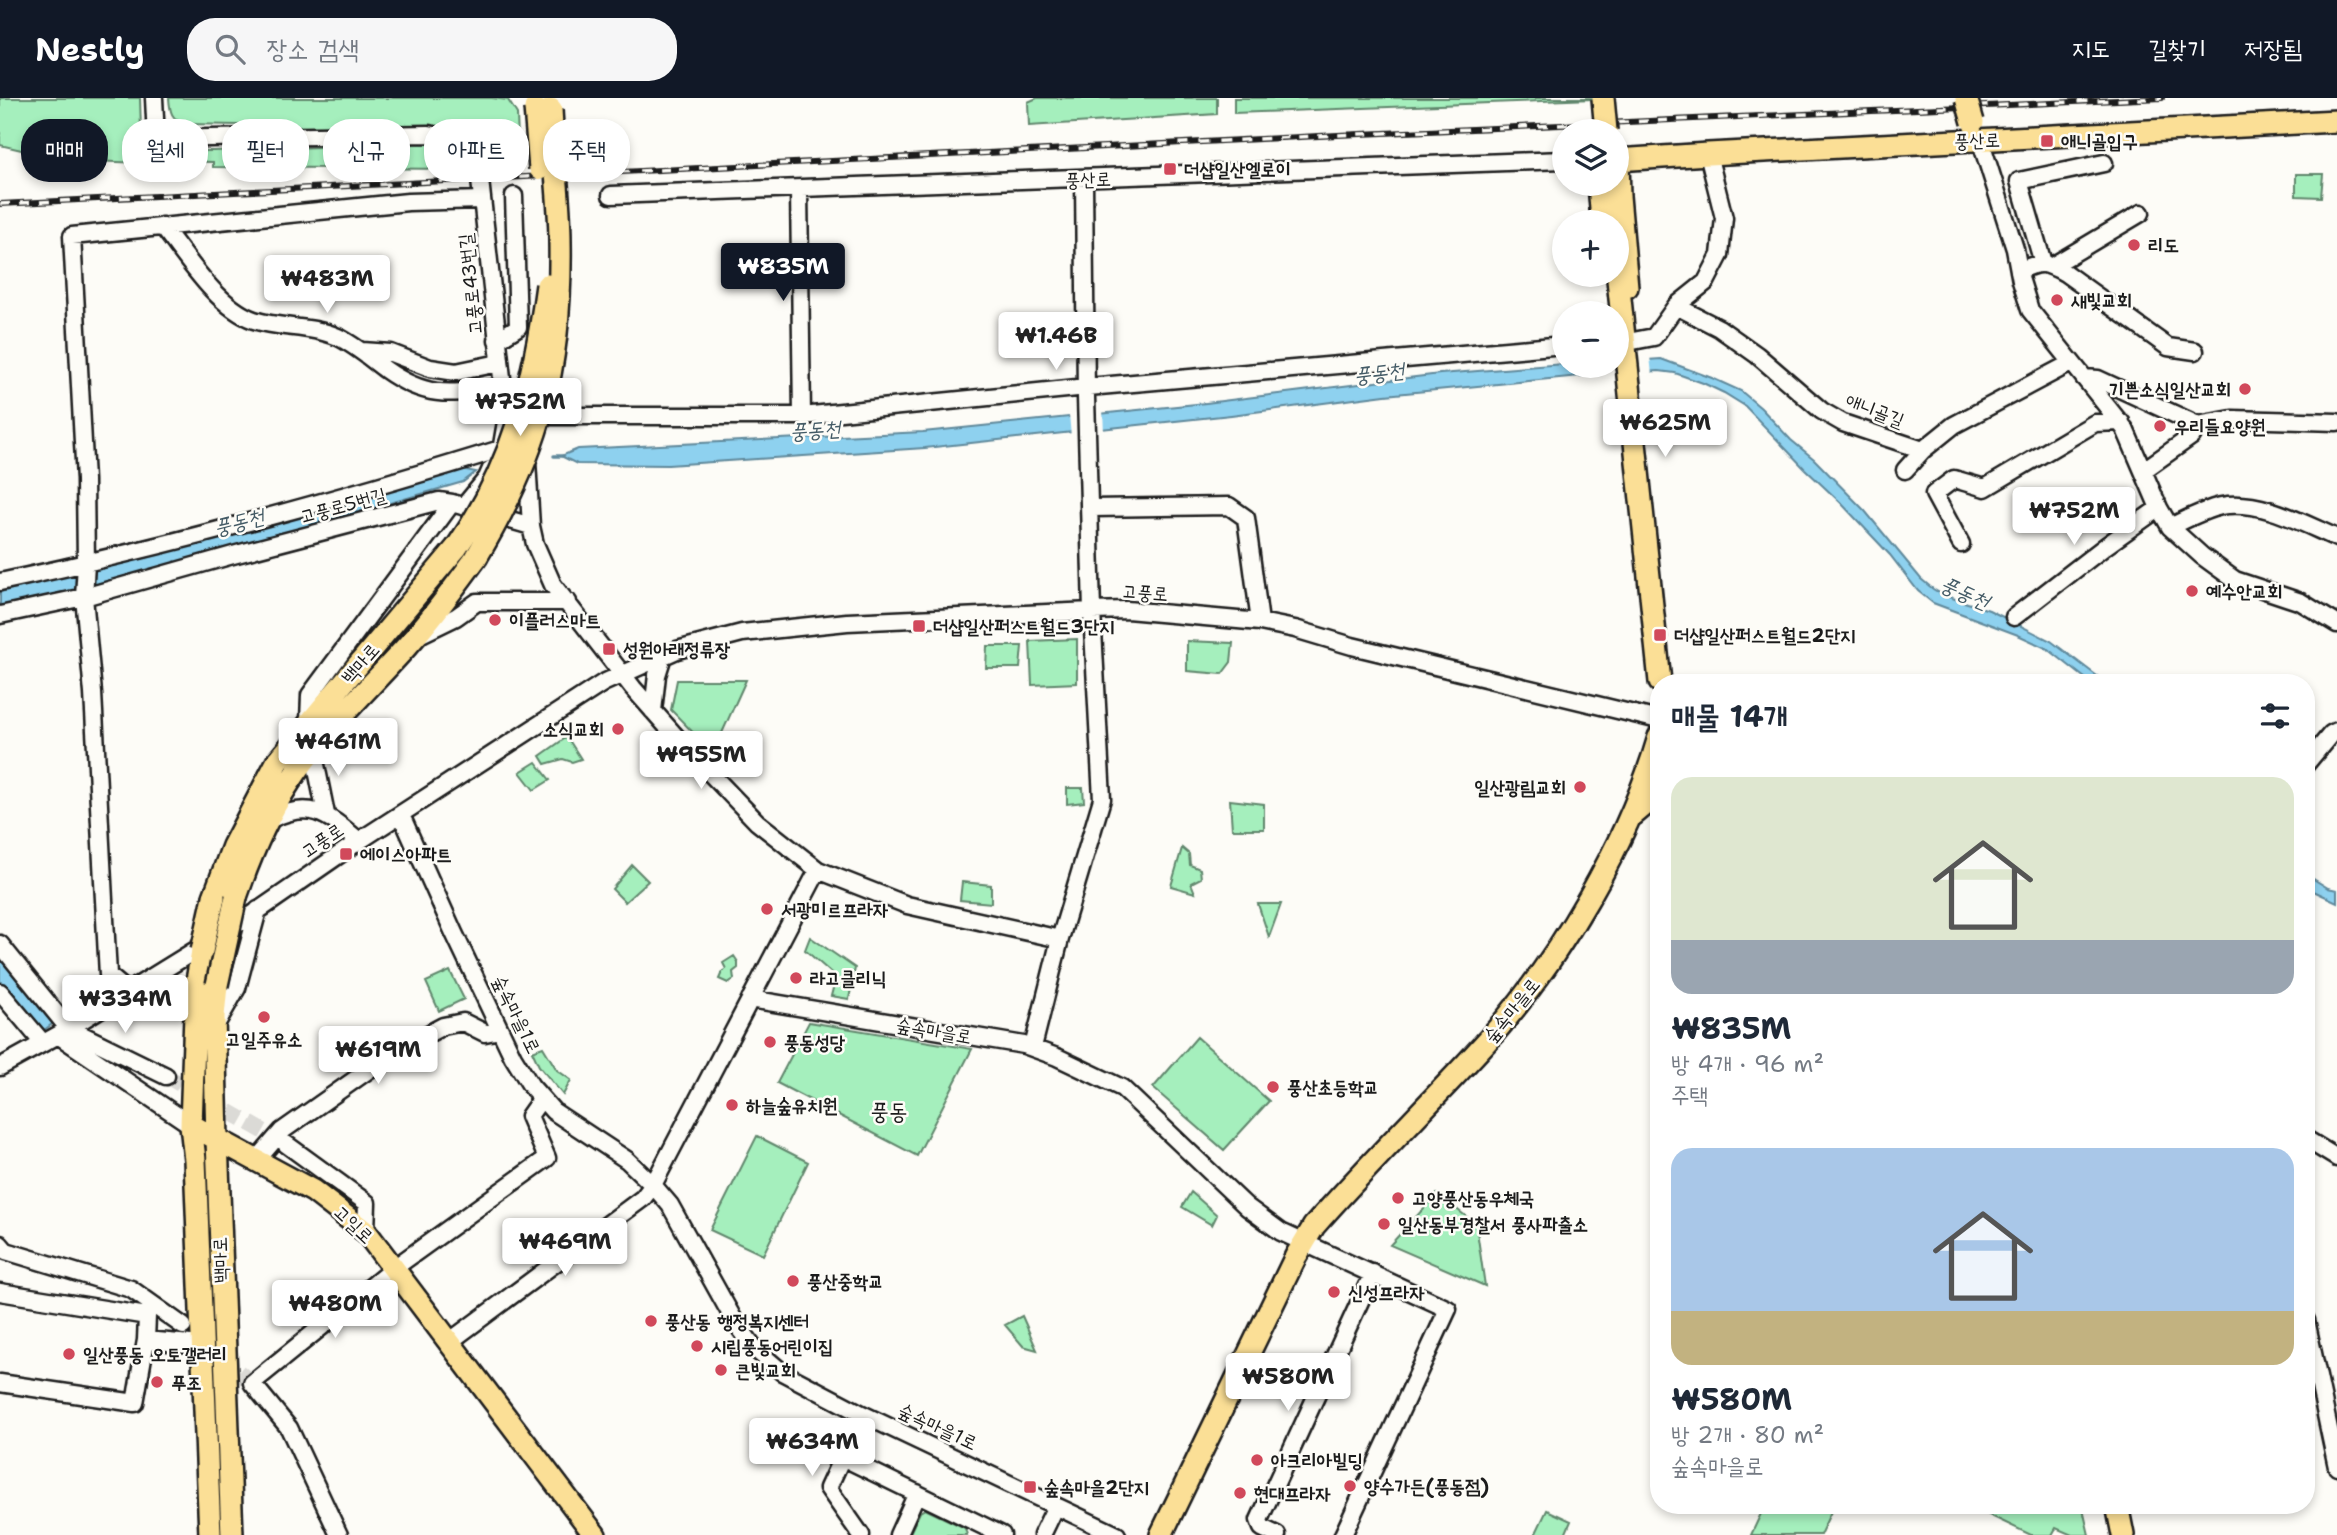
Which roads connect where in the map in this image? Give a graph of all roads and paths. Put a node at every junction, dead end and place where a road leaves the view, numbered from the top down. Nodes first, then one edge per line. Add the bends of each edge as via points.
1 (154, 98) edge
2 (1603, 98) edge
3 (1966, 98) edge
4 (542, 103) edge
5 (1604, 119) edge
6 (2337, 121) edge
7 (1977, 131) junction
8 (1708, 153) junction
9 (1629, 159) edge
10 (1552, 160) edge
11 (2104, 163) dead end
12 (1084, 180) junction
13 (800, 190) junction
14 (611, 195) dead end
15 (514, 196) dead end
16 (1619, 196) edge
17 (482, 201) junction
18 (2141, 213) dead end
19 (162, 226) junction
20 (2048, 264) junction
21 (2019, 271) junction
22 (1619, 287) edge
23 (1676, 306) junction
24 (497, 340) junction
25 (1633, 345) junction
26 (1552, 346) edge
27 (360, 351) junction
28 (2195, 351) dead end
29 (499, 363) junction
30 (2071, 363) junction
31 (1623, 378) edge
32 (2084, 378) junction
33 (1628, 386) junction
34 (503, 387) junction
35 (1086, 395) junction
36 (523, 406) junction
37 (802, 416) junction
38 (542, 420) junction
39 (2121, 422) junction
40 (2337, 422) edge
41 (2199, 425) junction
42 (500, 450) junction
43 (526, 450) junction
44 (1923, 450) junction
45 (1905, 470) dead end
46 (2144, 470) junction
47 (458, 505) junction
48 (1091, 508) junction
49 (2159, 508) junction
50 (531, 526) junction
51 (2170, 527) junction
52 (1645, 532) junction
53 (2337, 538) edge
54 (1961, 544) dead end
55 (467, 552) junction
56 (86, 567) junction
57 (0, 582) edge
58 (84, 595) junction
59 (568, 603) junction
60 (1092, 611) junction
61 (0, 615) edge
62 (2014, 617) dead end
63 (1260, 622) junction
64 (2337, 624) edge
65 (413, 639) junction
66 (663, 656) junction
67 (625, 674) junction
68 (1659, 674) edge
69 (653, 710) junction
70 (1650, 718) edge
71 (309, 721) junction
72 (2337, 731) edge
73 (313, 750) junction
74 (2315, 754) edge
75 (1650, 767) edge
76 (1650, 800) edge
77 (326, 814) junction
78 (401, 815) junction
79 (1628, 818) junction
80 (269, 820) junction
81 (359, 841) junction
82 (818, 870) junction
83 (258, 911) junction
84 (1060, 939) junction
85 (0, 944) edge
86 (206, 986) junction
87 (0, 992) edge
88 (127, 992) junction
89 (750, 999) junction
90 (214, 1028) junction
91 (500, 1030) junction
92 (56, 1035) junction
93 (1033, 1047) junction
94 (0, 1067) edge
95 (166, 1076) tunnel mouth
96 (541, 1100) junction
97 (191, 1125) junction
98 (284, 1138) junction
99 (217, 1140) junction
100 (2315, 1145) edge
101 (2337, 1158) edge
102 (256, 1161) junction
103 (653, 1185) junction
104 (366, 1232) junction
105 (1303, 1243) junction
106 (0, 1244) edge
107 (394, 1268) junction
108 (1373, 1273) junction
109 (0, 1292) edge
110 (183, 1326) tunnel mouth
111 (146, 1340) junction
112 (449, 1342) junction
113 (202, 1345) junction
114 (2315, 1361) edge
115 (0, 1383) edge
116 (862, 1414) junction
117 (842, 1457) junction
118 (2337, 1467) edge
119 (917, 1493) junction
120 (1056, 1506) junction
121 (2119, 1514) edge
122 (974, 1529) edge
123 (210, 1535) edge
124 (232, 1535) edge
125 (339, 1535) edge
126 (595, 1535) edge
127 (861, 1535) edge
128 (898, 1535) edge
129 (1002, 1535) edge
130 (1042, 1535) edge
131 (1117, 1535) edge
132 (1161, 1535) edge
133 (1277, 1535) edge
134 (1343, 1535) edge
135 (2123, 1535) edge

1 - 17 street, 고풍로43번길 via 156,139 429,134 466,141 479,171
2 - 5 main road, bridge
3 - 7 main road, bridge
4 - 55 main road, bridge via 548,257 540,337 528,395
6 - 7 main road, 풍산로
7 - 8 main road, 풍산로
7 - 21 street
8 - 9 main road, 풍산로
8 - 23 street via 1724,218 1720,255 1706,282
10 - 12 street, 풍산로
11 - 20 street via 2019,181
12 - 13 street, 풍산로
12 - 35 street
13 - 14 street, 풍산로
13 - 37 street
15 - 24 street via 519,327
16 - 25 main road
17 - 19 street via 408,202
17 - 24 street, 고풍로43번길
18 - 20 street
19 - 27 street via 220,300 252,319 338,337
19 - 56 street via 72,236
20 - 21 street
20 - 28 street via 2168,347
21 - 30 street via 2034,317
22 - 52 main road
23 - 25 street via 1654,337
23 - 44 street, 애니골길 via 1757,355 1822,411 1843,423
24 - 29 street, 고풍로43번길
25 - 33 main road
26 - 35 street
27 - 29 street via 391,353 456,372
27 - 34 street via 394,376 424,390 452,393
29 - 34 street, 고풍로43번길
30 - 32 street
30 - 44 street via 1954,425
31 - 33 main road
32 - 39 street
32 - 41 street via 2098,379
33 - 52 main road via 1649,512
34 - 36 street
34 - 42 street, 고풍로43번길 via 508,410
35 - 37 street
35 - 48 street
36 - 38 street via 525,418
36 - 38 street via 530,399 543,399 549,407
37 - 38 street
38 - 43 street
39 - 46 street
39 - 54 street via 2095,423 1985,488 1954,479 1934,494
40 - 41 street via 2232,419
41 - 46 street via 2192,436
42 - 43 street, 고풍로5번길
42 - 47 street, 고풍로43번길 via 487,478
42 - 56 street, 고풍로5번길
43 - 50 street
44 - 45 street
46 - 49 street
47 - 50 street, 고풍로5번길
47 - 58 street, 고풍로5번길 via 439,501
47 - 71 street, 고풍로43번길 via 310,695
48 - 60 street
48 - 63 street via 1229,506 1246,518
49 - 51 street
49 - 62 street
50 - 59 street via 553,585
51 - 53 street via 2203,512 2241,505
51 - 64 street via 2235,580 2301,602
52 - 68 main road
55 - 65 main road, 백마로
55 - 71 main road, 백마로
56 - 57 street, 고풍로5번길
56 - 58 street
58 - 61 street, 고풍로5번길
58 - 88 street via 108,975
59 - 65 street via 477,602
59 - 67 street
60 - 63 street, 고풍로
60 - 66 street, 고풍로 via 835,623 742,633
60 - 84 street via 1102,799
63 - 70 street, 고풍로
65 - 73 main road, 백마로
66 - 67 street, 고풍로
66 - 69 street
67 - 69 street
67 - 78 street, 고풍로 via 603,683
69 - 82 street via 757,822
71 - 86 main road, 백마로, bridge via 277,762 233,846 214,897
72 - 74 street
73 - 77 street
73 - 80 main road, 백마로
75 - 79 main road, 숲속마을로
76 - 79 main road
77 - 80 street via 297,809
77 - 81 street
78 - 81 street, 고풍로
78 - 91 street, 숲속마을1로
79 - 105 main road, 숲속마을로 via 1581,911 1547,965 1490,1037 1329,1208
80 - 86 main road, 백마로, bridge via 236,897
81 - 83 street, 고풍로
82 - 84 street via 919,909
82 - 89 street
83 - 88 street, 고풍로
83 - 90 street via 237,988
84 - 93 street
85 - 92 street
86 - 90 main road, 백마로
86 - 97 main road, 백마로
87 - 92 street
88 - 92 street, 고풍로
89 - 93 street, 숲속마을로
89 - 103 street
90 - 99 main road, 백마로
91 - 96 street, 숲속마을1로
91 - 98 street via 485,1032 463,1022 443,1026 394,1052
92 - 94 street
92 - 95 street
92 - 97 street, 고일로
93 - 105 street, 숲속마을로 via 1122,1088 1247,1207
96 - 103 street, 숲속마을1로 via 627,1160
96 - 107 street via 529,1116 547,1158
97 - 99 main road, 고일로
97 - 113 main road, 백마로
98 - 102 street
98 - 104 street via 367,1202
99 - 102 main road, 고일로
99 - 124 main road, 백마로
100 - 101 street
102 - 104 main road, 고일로 via 313,1191
103 - 112 street via 643,1198
103 - 116 street, 숲속마을1로 via 670,1205 755,1349 782,1372
104 - 107 main road, 고일로
105 - 108 street, 숲속마을로
105 - 132 main road, 숲속마을로
106 - 110 street via 6,1251 131,1289
107 - 112 main road, 고일로
107 - 125 street via 252,1383 289,1428
108 - 133 street via 1259,1520 1262,1528
108 - 134 street, 숲속마을로 via 1448,1309
109 - 111 street via 147,1316
111 - 113 street
111 - 115 street via 135,1403
112 - 126 main road, 고일로
113 - 123 main road, 백마로
114 - 118 street
116 - 117 street
116 - 120 street, 숲속마을1로
117 - 119 street
117 - 127 street via 828,1488
119 - 122 street
119 - 128 street
120 - 130 street
120 - 131 street, 숲속마을1로
121 - 135 main road
122 - 129 street

